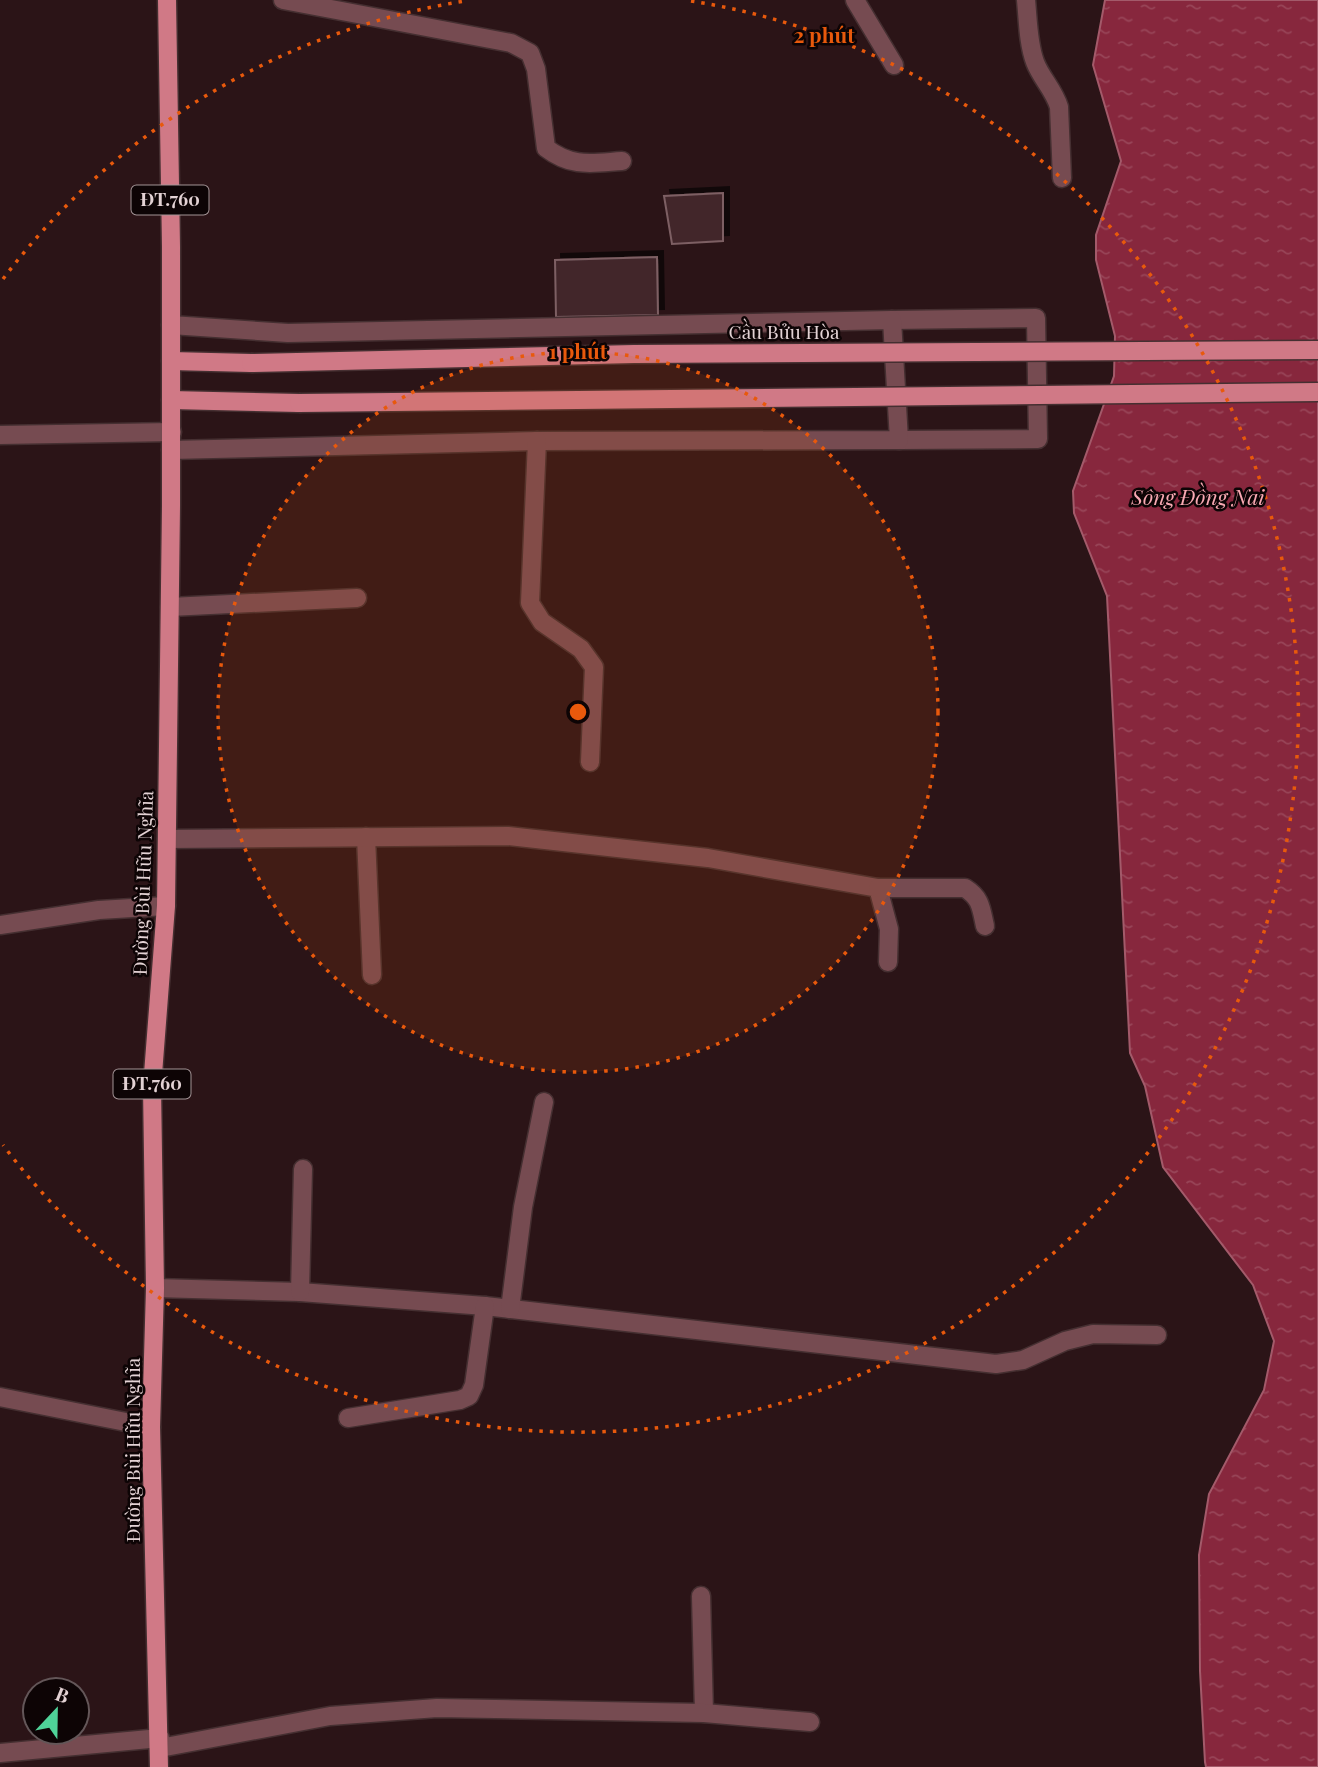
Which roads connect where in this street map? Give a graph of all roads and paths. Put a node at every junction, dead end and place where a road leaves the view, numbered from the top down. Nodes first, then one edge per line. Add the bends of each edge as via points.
1 (167, 0) edge
2 (283, 0) edge
3 (855, 0) edge
4 (1026, 0) edge
5 (894, 65) dead end
6 (622, 161) dead end
7 (1062, 178) dead end
8 (892, 320) junction
9 (171, 325) junction
10 (1318, 350) edge
11 (171, 361) junction
12 (1318, 392) edge
13 (171, 400) junction
14 (0, 435) edge
15 (899, 440) junction
16 (171, 441) junction
17 (537, 441) junction
18 (357, 598) dead end
19 (170, 607) junction
20 (590, 762) dead end
21 (366, 837) junction
22 (167, 839) junction
23 (878, 888) junction
24 (166, 906) junction
25 (0, 925) edge
26 (985, 926) dead end
27 (888, 962) dead end
28 (372, 975) dead end
29 (544, 1102) dead end
30 (303, 1169) dead end
31 (155, 1288) junction
32 (300, 1292) junction
33 (485, 1306) junction
34 (510, 1309) junction
35 (1157, 1335) dead end
36 (0, 1397) edge
37 (348, 1418) dead end
38 (151, 1427) junction
39 (701, 1596) dead end
40 (704, 1713) junction
41 (810, 1722) dead end
42 (160, 1743) junction
43 (0, 1752) edge
44 (159, 1767) edge

1 - 9 main road, Đường Bùi Hữu Nghĩa / ĐT.760
2 - 6 street via 511,43 530,53 536,69 546,148 578,164
3 - 5 street
4 - 7 street via 1035,63 1059,107
8 - 9 street via 288,333
8 - 15 street
8 - 15 street via 1036,318 1038,439
9 - 11 main road, Đường Bùi Hữu Nghĩa / ĐT.760
10 - 11 main road, Cầu Bửu Hòa, bridge
11 - 13 main road, Đường Bùi Hữu Nghĩa / ĐT.760
12 - 13 main road, bridge via 299,403
13 - 16 main road, Đường Bùi Hữu Nghĩa / ĐT.760
14 - 16 street
15 - 17 street
16 - 17 street
16 - 19 main road, Đường Bùi Hữu Nghĩa / ĐT.760
17 - 20 street via 530,603 542,622 581,649 594,667
18 - 19 street
19 - 22 main road, Đường Bùi Hữu Nghĩa / ĐT.760
21 - 22 street
21 - 23 street via 508,836 708,858
21 - 28 street
22 - 24 main road, Đường Bùi Hữu Nghĩa / ĐT.760
23 - 26 street via 965,888 975,894
23 - 27 street via 889,929
24 - 25 street via 99,910
24 - 31 main road, Đường Bùi Hữu Nghĩa / ĐT.760 via 152,1087
29 - 34 street via 523,1207
30 - 32 street
31 - 32 street
31 - 38 main road, Đường Bùi Hữu Nghĩa / ĐT.760
32 - 33 street
33 - 34 street
33 - 37 street via 469,1396
34 - 35 street via 996,1364 1023,1360 1093,1334
36 - 38 street
38 - 42 main road, Đường Bùi Hữu Nghĩa / ĐT.760
39 - 40 street
40 - 41 street
40 - 42 street via 381,1711
42 - 43 street
42 - 44 main road, Đường Bùi Hữu Nghĩa / ĐT.760

